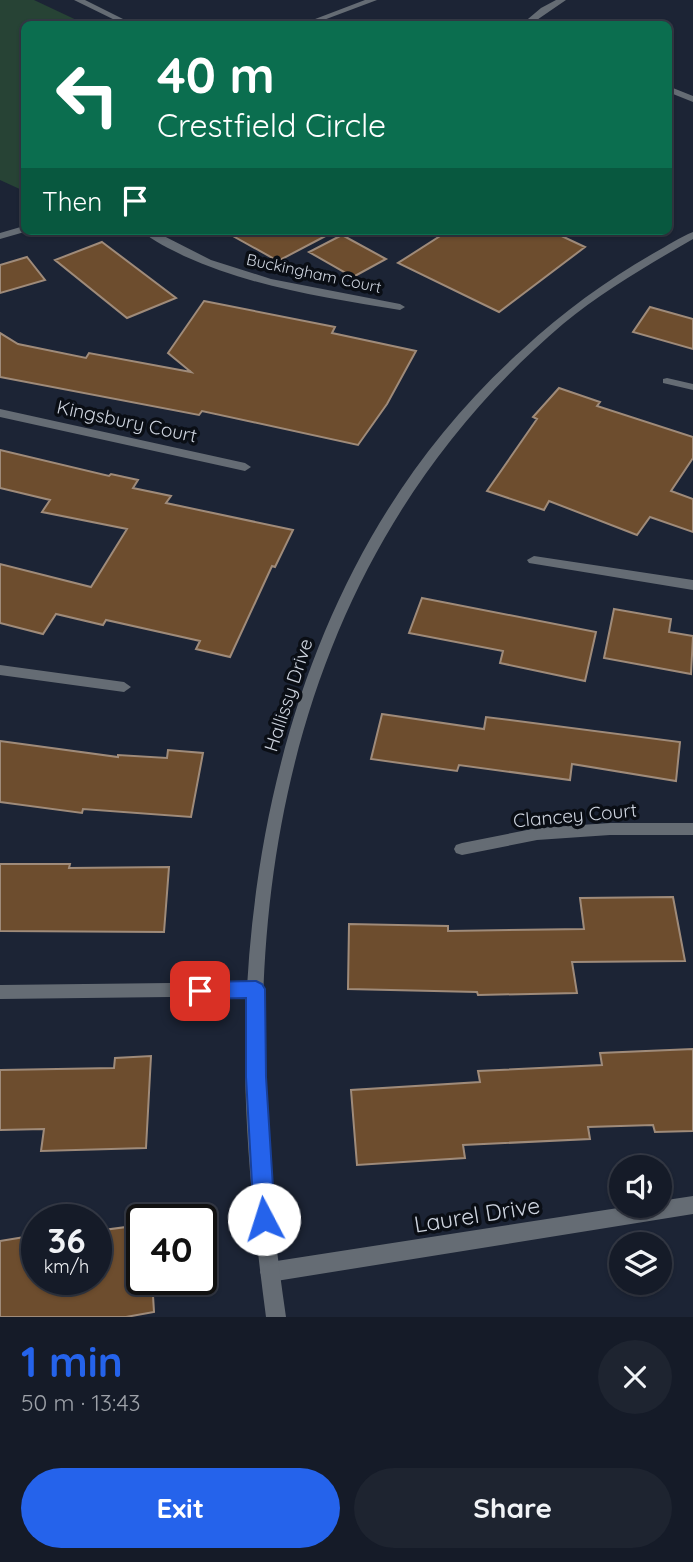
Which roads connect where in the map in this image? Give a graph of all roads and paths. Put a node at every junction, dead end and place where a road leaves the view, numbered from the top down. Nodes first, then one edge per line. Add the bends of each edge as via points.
1 (78, 0) edge
2 (373, 0) edge
3 (562, 0) edge
4 (123, 21) edge
5 (314, 21) edge
6 (530, 21) edge
7 (672, 91) edge
8 (693, 99) edge
9 (21, 230) edge
10 (153, 235) edge
11 (693, 235) edge
12 (0, 236) edge
13 (400, 307) dead end
14 (667, 381) dead end
15 (693, 387) edge
16 (0, 413) edge
17 (245, 467) dead end
18 (534, 560) dead end
19 (693, 585) edge
20 (0, 670) edge
21 (124, 687) dead end
22 (693, 829) edge
23 (462, 849) dead end
24 (256, 989) junction
25 (0, 992) edge
26 (693, 1205) edge
27 (270, 1272) junction
28 (276, 1317) edge

1 - 4 street
2 - 5 street
3 - 6 street
7 - 8 street
9 - 12 street
10 - 13 street, Buckingham Court via 219,269 273,284
11 - 24 street, Hallissy Drive via 607,285 511,362 459,418 390,514 344,601 304,703 274,832
14 - 15 street
16 - 17 street, Kingsbury Court
18 - 19 street
20 - 21 street
22 - 23 street, Clancey Court via 537,834
24 - 25 street
24 - 27 street, Hallissy Drive via 259,1164
26 - 27 street, Laurel Drive
27 - 28 street, Hallissy Drive

